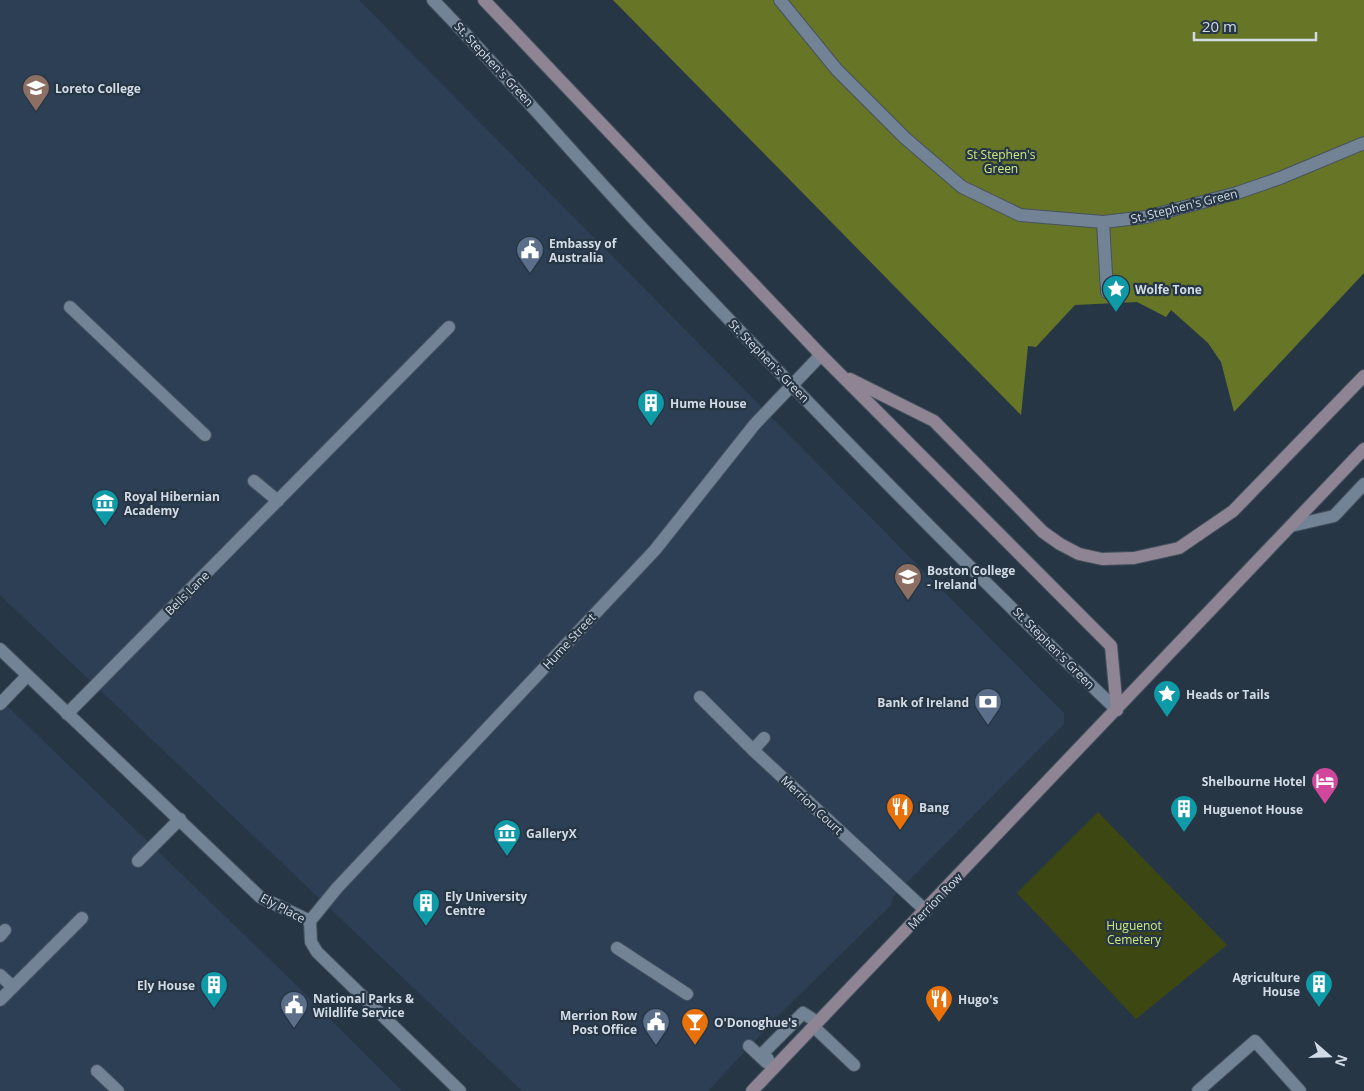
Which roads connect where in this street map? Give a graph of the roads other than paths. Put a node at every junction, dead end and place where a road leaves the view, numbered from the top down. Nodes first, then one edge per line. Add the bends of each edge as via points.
1 (433, 0) edge
2 (484, 0) edge
3 (780, 0) edge
4 (1364, 142) edge
5 (1103, 222) junction
6 (1107, 292) dead end
7 (70, 307) dead end
8 (449, 327) dead end
9 (821, 355) junction
10 (841, 375) junction
11 (1364, 376) edge
12 (792, 384) junction
13 (205, 435) dead end
14 (1364, 449) edge
15 (254, 481) dead end
16 (1364, 484) edge
17 (278, 501) junction
18 (1291, 526) junction
19 (0, 649) edge
20 (27, 676) junction
21 (700, 698) dead end
22 (0, 704) edge
23 (1117, 710) junction
24 (67, 714) junction
25 (764, 738) dead end
26 (753, 750) junction
27 (180, 819) junction
28 (138, 861) dead end
29 (926, 911) junction
30 (82, 918) dead end
31 (310, 921) junction
32 (617, 948) dead end
33 (0, 975) edge
34 (13, 987) junction
35 (687, 994) dead end
36 (0, 1000) edge
37 (816, 1025) junction
38 (749, 1046) dead end
39 (854, 1065) dead end
40 (773, 1069) junction
41 (97, 1071) dead end
42 (118, 1091) edge
43 (460, 1091) edge
44 (752, 1091) edge
45 (1198, 1091) edge
46 (1300, 1091) edge

1 - 12 street, St. Stephen's Green via 500,69 642,228
2 - 9 main road, St. Stephen's Green
3 - 5 street, St. Stephen's Green via 838,70 904,138 962,187 1020,215
4 - 5 street, St. Stephen's Green via 1237,193 1146,217
5 - 6 street
7 - 13 street
8 - 17 street, Bells Lane
9 - 10 main road, St. Stephen's Green
9 - 12 street, Hume Street
10 - 11 main road, St. Stephen's Green via 934,421 1043,532 1079,554 1102,559 1134,558 1178,548 1206,531 1234,511
10 - 23 main road, St. Stephen's Green via 1111,646
12 - 23 street, St. Stephen's Green via 833,429
12 - 31 street, Hume Street via 754,424 655,550 337,888
14 - 18 main road
15 - 17 street
16 - 18 street via 1334,516
17 - 24 street, Bells Lane
18 - 23 main road
19 - 20 street, Ely Place
20 - 22 street
20 - 24 street, Ely Place
21 - 26 street, Merrion Court
23 - 29 main road, Merrion Row
24 - 27 street, Ely Place
25 - 26 street
26 - 29 street, Merrion Court
27 - 28 street
27 - 31 street, Ely Place via 260,896
29 - 37 main road, Merrion Row
30 - 34 street
31 - 43 street, Ely Place via 311,942 317,952
32 - 35 street
33 - 34 street
34 - 36 street
37 - 39 street
37 - 40 main road, Merrion Row
37 - 40 street via 803,1013 764,1052
38 - 40 street
40 - 44 main road, Merrion Row
41 - 42 street
45 - 46 street via 1255,1041

